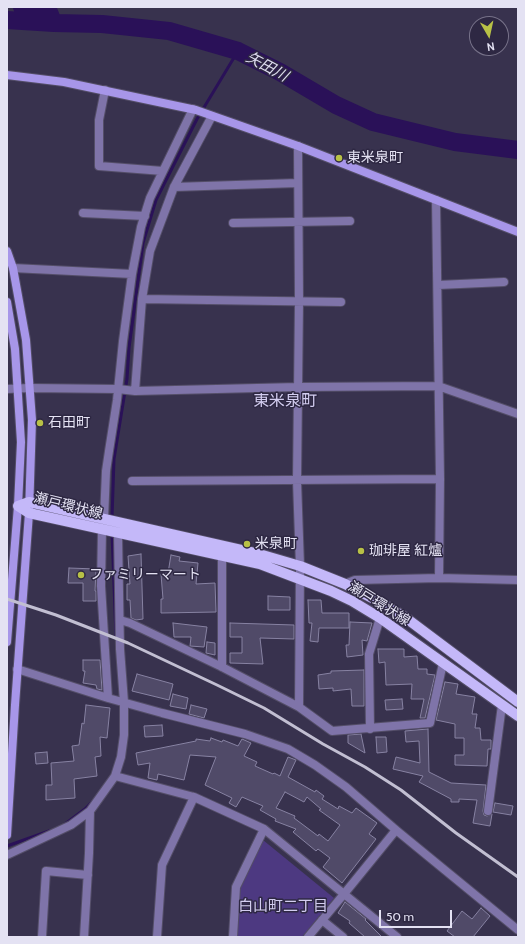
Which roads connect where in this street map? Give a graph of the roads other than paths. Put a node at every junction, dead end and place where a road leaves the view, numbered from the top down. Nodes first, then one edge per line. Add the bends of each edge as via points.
1 (7, 74) edge
2 (105, 90) junction
3 (195, 110) junction
4 (209, 115) junction
5 (298, 146) junction
6 (163, 172) junction
7 (298, 184) junction
8 (174, 188) junction
9 (436, 200) junction
10 (83, 213) dead end
11 (145, 216) junction
12 (298, 221) junction
13 (350, 221) dead end
14 (233, 222) dead end
15 (518, 232) edge
16 (7, 251) edge
17 (13, 268) junction
18 (132, 274) junction
19 (504, 282) dead end
20 (438, 285) junction
21 (142, 299) junction
22 (299, 301) junction
23 (7, 302) edge
24 (342, 302) dead end
25 (438, 386) junction
26 (298, 387) junction
27 (29, 388) junction
28 (7, 389) edge
29 (17, 389) junction
30 (118, 389) junction
31 (135, 391) junction
32 (518, 414) edge
33 (440, 479) junction
34 (132, 481) dead end
35 (297, 481) junction
36 (29, 502) junction
37 (18, 506) junction
38 (29, 513) junction
39 (103, 524) junction
40 (118, 534) junction
41 (222, 556) junction
42 (300, 566) junction
43 (439, 578) junction
44 (299, 579) junction
45 (518, 580) edge
46 (345, 584) junction
47 (380, 618) junction
48 (120, 620) junction
49 (7, 642) edge
50 (443, 663) junction
51 (222, 667) junction
52 (17, 669) junction
53 (108, 698) junction
54 (124, 702) junction
55 (518, 702) edge
56 (11, 704) edge
57 (502, 705) junction
58 (298, 707) junction
59 (518, 716) edge
60 (370, 729) junction
61 (116, 776) junction
62 (194, 797) junction
63 (90, 810) junction
64 (488, 811) dead end
65 (264, 829) junction
66 (396, 830) junction
67 (7, 835) edge
68 (7, 854) edge
69 (88, 875) junction
70 (344, 894) junction
71 (322, 920) junction
72 (518, 930) edge
73 (42, 937) edge
74 (84, 937) edge
75 (157, 937) edge
76 (233, 937) edge
77 (308, 937) edge
78 (343, 937) edge
79 (396, 937) edge

1 - 2 main road
2 - 3 main road
2 - 6 street via 98,120 99,166
3 - 4 main road
3 - 6 street
4 - 5 main road
4 - 8 street
5 - 7 street
5 - 9 main road
6 - 11 street via 150,198
7 - 8 street
7 - 12 street
8 - 21 street via 150,251
9 - 15 main road
9 - 20 street
10 - 11 street
11 - 18 street
12 - 13 street
12 - 14 street
12 - 22 street
16 - 17 main road
17 - 18 street
17 - 27 main road via 26,340
18 - 30 street
19 - 20 street
20 - 25 street
21 - 22 street
21 - 31 street
22 - 24 street
22 - 26 street
23 - 29 main road via 15,349
25 - 26 street
25 - 32 street
25 - 33 street
26 - 31 street
26 - 35 street
27 - 29 street
27 - 30 street
27 - 36 main road via 32,420
28 - 29 street
29 - 37 main road via 21,442
30 - 31 street
30 - 39 street via 106,471
33 - 35 street
33 - 43 street
34 - 35 street
35 - 42 street
36 - 37 main road, 瀬戸環状線
36 - 38 main road
36 - 39 main road, 瀬戸環状線
37 - 38 main road, 瀬戸環状線
37 - 49 main road
38 - 39 main road, 瀬戸環状線
38 - 52 main road
39 - 40 main road, 瀬戸環状線
39 - 42 main road, 瀬戸環状線 via 259,554
39 - 53 street via 101,586
40 - 41 main road, 瀬戸環状線
40 - 48 street
41 - 44 main road, 瀬戸環状線 via 260,564
41 - 51 street
42 - 44 street
42 - 46 main road, 瀬戸環状線
43 - 45 street
43 - 46 street via 355,580
44 - 47 main road, 瀬戸環状線 via 352,601
44 - 58 street
46 - 55 main road, 瀬戸環状線 via 406,618
47 - 50 main road, 瀬戸環状線
47 - 60 street via 369,654
48 - 51 street
48 - 54 street
50 - 57 main road, 瀬戸環状線
50 - 60 street via 430,723
51 - 58 street
52 - 53 street
52 - 56 main road
53 - 54 street
54 - 61 street via 124,735
54 - 66 street via 245,734 288,749 346,787
56 - 67 main road
57 - 59 main road, 瀬戸環状線
57 - 64 street
58 - 60 street via 332,731
61 - 62 street
61 - 63 street
62 - 65 street
62 - 75 street via 162,865
63 - 68 street via 71,825
63 - 69 street
65 - 70 street
65 - 76 street via 236,887
66 - 70 street
66 - 72 street
69 - 73 street via 46,872
69 - 74 street
70 - 71 street
70 - 79 street
71 - 77 street
71 - 78 street

